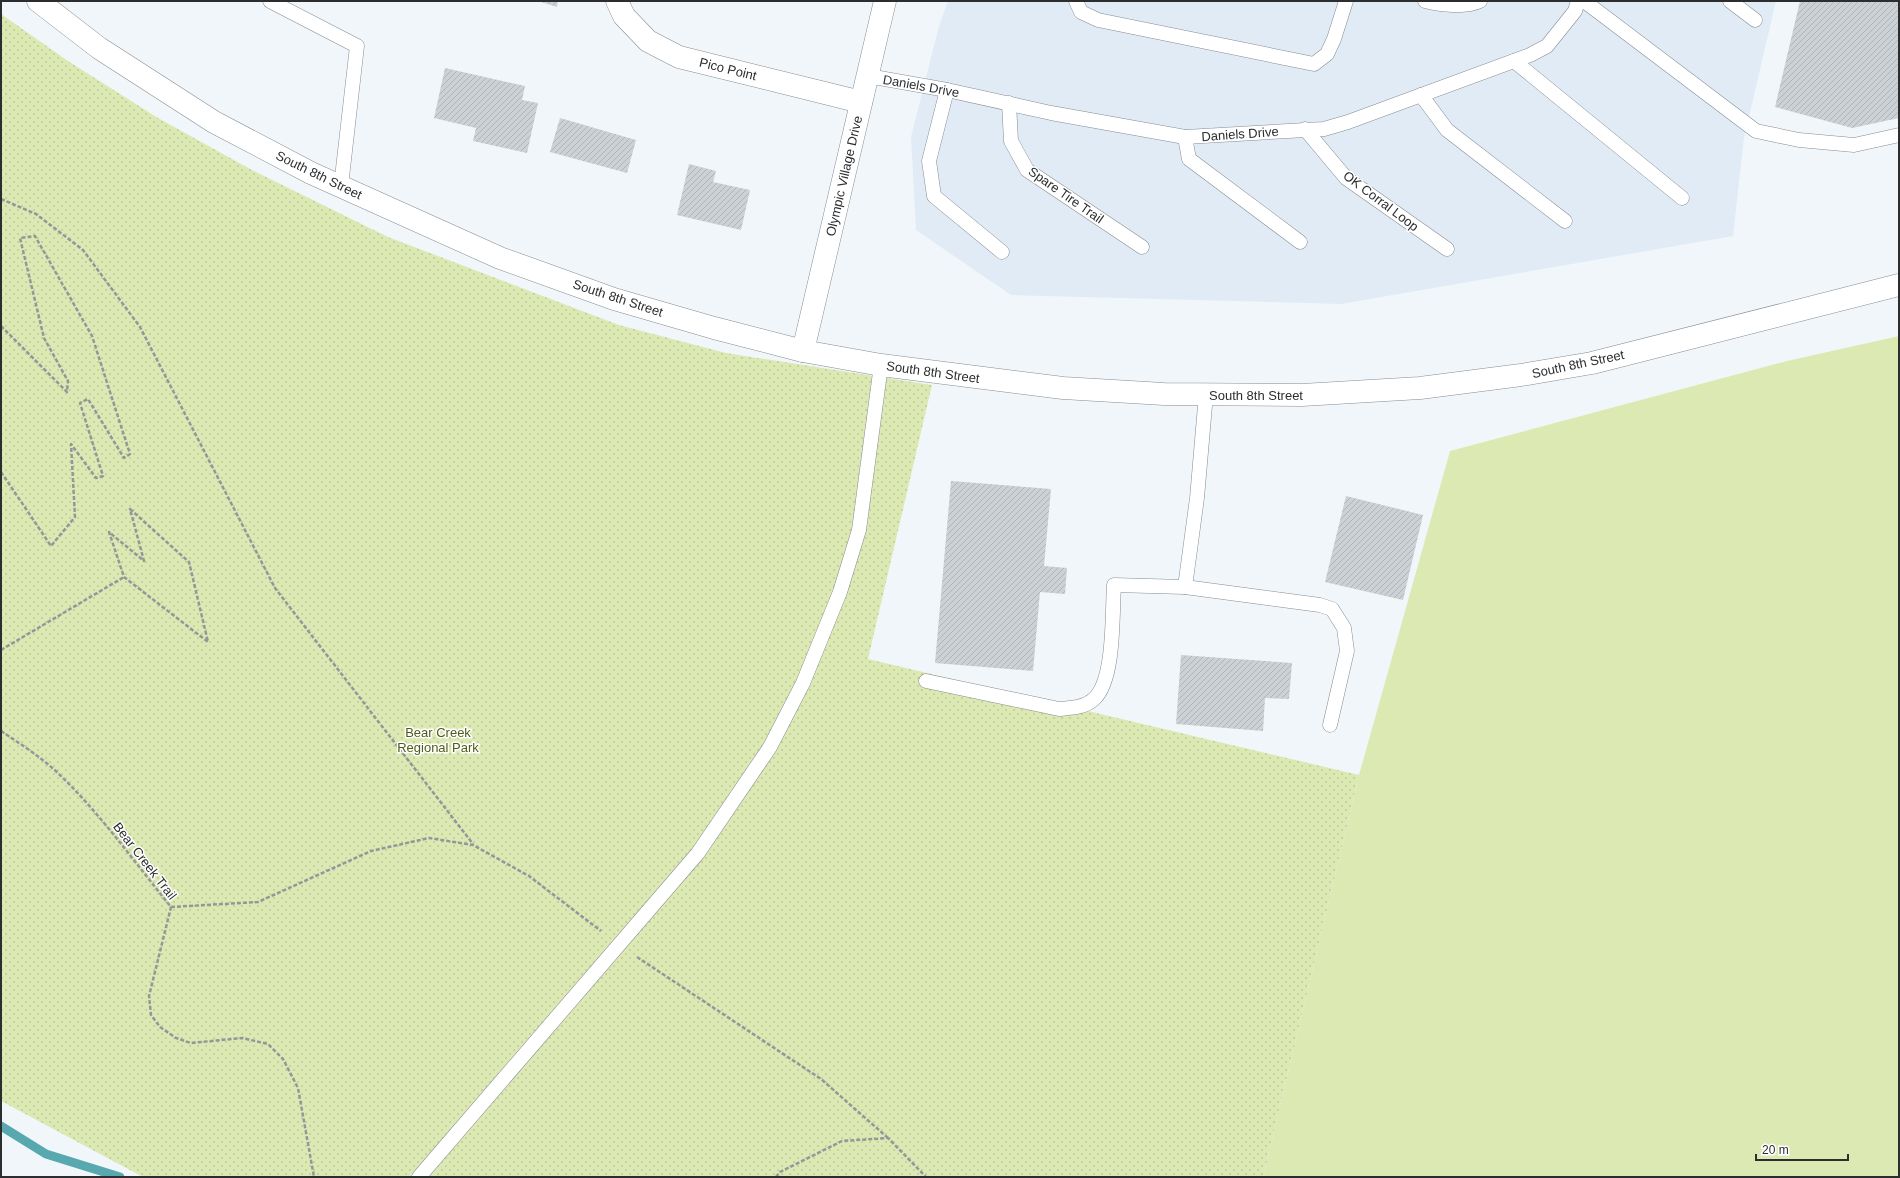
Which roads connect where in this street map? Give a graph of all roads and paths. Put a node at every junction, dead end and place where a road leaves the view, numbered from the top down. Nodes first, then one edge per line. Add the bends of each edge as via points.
1 (38, 1) edge
2 (270, 1) edge
3 (617, 1) edge
4 (885, 1) edge
5 (1076, 1) edge
6 (1346, 1) edge
7 (1425, 1) edge
8 (1480, 1) edge
9 (1578, 1) edge
10 (1584, 1) edge
11 (1730, 1) edge
12 (1755, 20) dead end
13 (1514, 61) junction
14 (868, 76) junction
15 (947, 90) junction
16 (1421, 95) junction
17 (861, 102) junction
18 (1009, 103) junction
19 (1305, 130) junction
20 (1899, 135) edge
21 (1185, 137) junction
22 (341, 186) junction
23 (1682, 198) dead end
24 (1, 199) edge
25 (1565, 221) dead end
26 (1300, 242) dead end
27 (1142, 247) dead end
28 (1446, 249) dead end
29 (1002, 252) dead end
30 (1899, 285) edge
31 (1, 326) edge
32 (803, 351) junction
33 (881, 365) junction
34 (1206, 394) junction
35 (1, 472) edge
36 (124, 577) junction
37 (1185, 587) junction
38 (1, 650) edge
39 (926, 681) dead end
40 (1330, 725) dead end
41 (1, 731) edge
42 (473, 845) junction
43 (171, 907) junction
44 (620, 946) junction
45 (888, 1138) junction
46 (314, 1177) edge
47 (419, 1177) edge
48 (776, 1177) edge
49 (926, 1177) edge

1 - 22 main road, South 8th Street via 99,48 214,122
2 - 22 lane via 357,46
3 - 17 main road, Pico Point via 624,16 648,41 678,57
4 - 14 main road, Olympic Village Drive
5 - 6 lane via 1081,12 1098,20 1314,64 1327,54
7 - 8 lane via 1436,4 1473,4
9 - 13 lane, Daniels Drive via 1575,11 1547,46
10 - 20 lane via 1756,130 1799,140 1854,145
11 - 12 lane
13 - 16 lane, Daniels Drive
13 - 23 lane
14 - 15 lane, Daniels Drive
14 - 17 main road, Olympic Village Drive
15 - 18 lane, Daniels Drive
15 - 29 lane via 929,161 934,196
16 - 19 lane, Daniels Drive via 1348,122
16 - 25 lane via 1447,130
17 - 32 main road, Olympic Village Drive
18 - 21 lane, Daniels Drive
18 - 27 lane, Spare Tire Trail via 1011,141 1027,170
19 - 21 lane, Daniels Drive
19 - 28 lane, OK Corral Loop via 1346,178
21 - 26 lane via 1189,159
22 - 32 main road, South 8th Street via 500,258 614,299
24 - 42 path via 36,214 83,250 140,327 275,588
30 - 34 main road, South 8th Street via 1592,363 1521,375 1420,388 1302,395
31 - 35 path via 67,392 68,381 44,338 20,238 35,236 92,336 130,454 124,458 88,399 80,403 104,476 96,478 71,444 75,517 50,546
32 - 33 main road, South 8th Street
33 - 34 main road, South 8th Street via 1063,388
33 - 44 lane via 859,530 840,592 803,683 770,747 742,790 698,853
34 - 37 lane via 1197,498
36 - 36 path via 190,628 208,642 189,562 130,509 144,561 109,532
36 - 38 path
37 - 39 lane via 1114,585 1108,672 1103,689 1093,700 1081,707 1059,709
37 - 40 lane via 1320,605 1332,609 1344,628 1347,652
41 - 43 path, Bear Creek Trail via 61,776 86,802
42 - 43 path via 429,838 371,851 258,902
42 - 44 path via 529,876
43 - 46 path, Bear Creek Trail via 149,996 151,1015 160,1027 176,1038 191,1043 242,1038 268,1044 283,1059 298,1088
44 - 45 path via 821,1079
44 - 47 lane
45 - 48 path via 842,1141 780,1172
45 - 49 path

